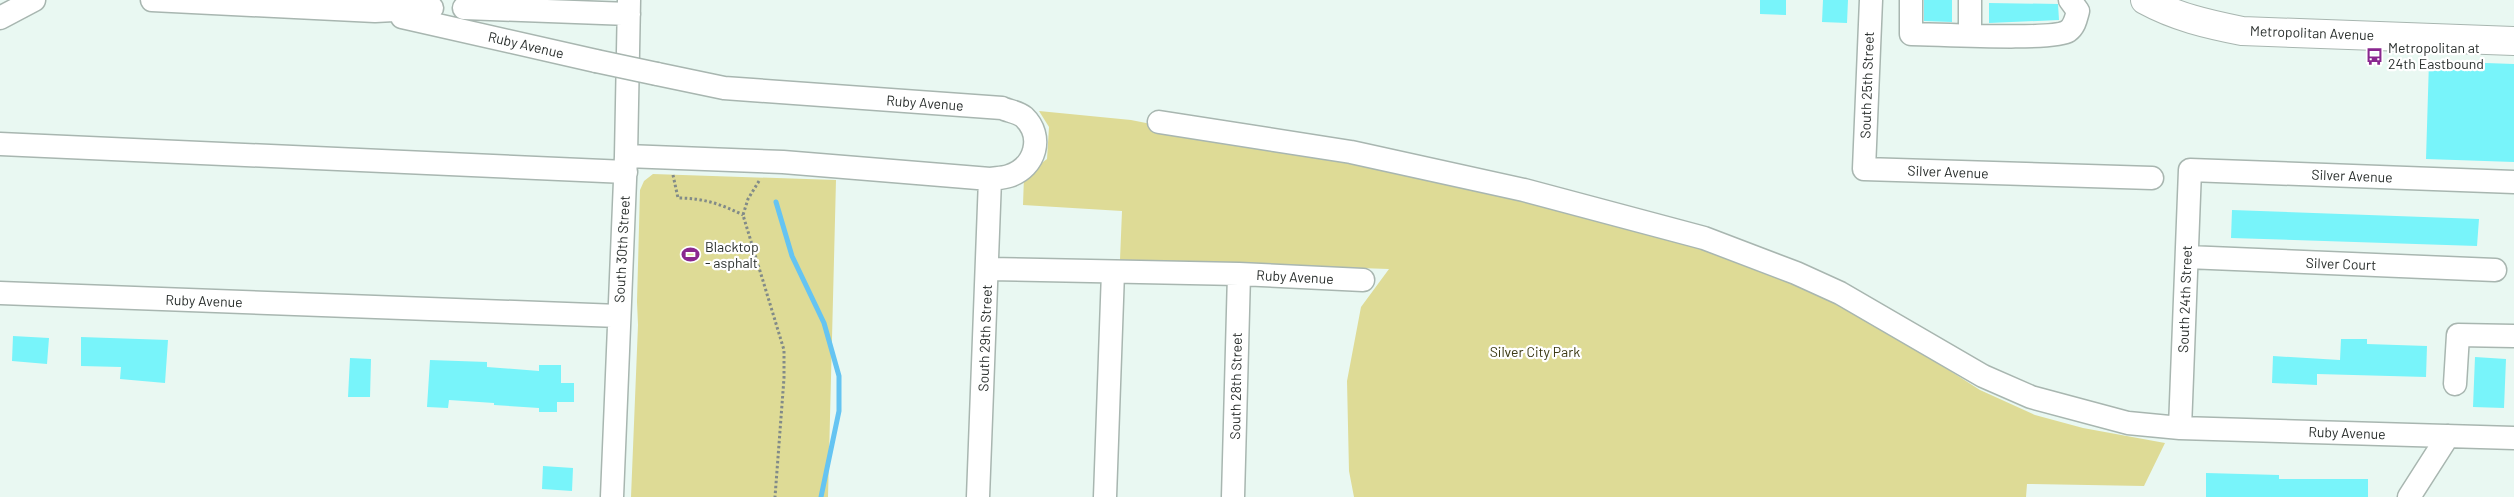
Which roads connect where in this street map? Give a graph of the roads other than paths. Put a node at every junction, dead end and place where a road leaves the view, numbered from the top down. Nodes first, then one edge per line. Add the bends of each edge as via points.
1 (34, 0) edge
2 (152, 0) edge
3 (1871, 0) edge
4 (1911, 0) edge
5 (1970, 0) edge
6 (2070, 0) edge
7 (2145, 0) edge
8 (629, 7) edge
9 (432, 8) dead end
10 (464, 8) dead end
11 (375, 11) junction
12 (0, 18) edge
13 (2514, 32) edge
14 (1970, 35) junction
15 (2514, 41) edge
16 (1159, 122) dead end
17 (0, 144) edge
18 (626, 164) junction
19 (1864, 169) joint
20 (2190, 170) joint
21 (2152, 178) dead end
22 (990, 179) junction
23 (2514, 182) edge
24 (2187, 257) junction
25 (988, 269) junction
26 (2495, 270) dead end
27 (1113, 272) junction
28 (1239, 274) junction
29 (1363, 280) dead end
30 (0, 293) edge
31 (619, 316) junction
32 (2514, 336) edge
33 (2455, 384) dead end
34 (2180, 428) junction
35 (2448, 436) junction
36 (2514, 438) edge
37 (612, 497) edge
38 (978, 497) edge
39 (1105, 497) edge
40 (1233, 497) edge
41 (2409, 497) edge

1 - 12 street
2 - 11 street
3 - 19 street, South 25th Street
4 - 14 street via 1911,34
5 - 14 street
6 - 14 street via 2078,11 2075,23 2060,34
7 - 15 main road, Metropolitan Avenue via 2200,23 2242,31
8 - 10 street
8 - 18 street, South 30th Street
9 - 11 street
11 - 22 street, Ruby Avenue, bridge via 724,88 1002,108 1022,116 1035,131 1036,150 1025,166 1010,176
13 - 15 street
16 - 34 street, Ruby Avenue via 1351,152 1524,190 1704,238 1840,293 1983,376 2031,397 2128,423
17 - 18 street, Ruby Avenue
18 - 22 street, Ruby Avenue via 783,162
18 - 31 street, South 30th Street
19 - 21 street, Silver Avenue
20 - 23 street, Silver Avenue
20 - 24 street, South 24th Street
22 - 25 street, South 29th Street
24 - 26 street, Silver Court
24 - 34 street, South 24th Street
25 - 27 street, Ruby Avenue
25 - 38 street, South 29th Street
27 - 28 street, Ruby Avenue
27 - 39 street
28 - 29 street, Ruby Avenue
28 - 40 street, South 28th Street
30 - 31 street, Ruby Avenue
31 - 37 street, South 30th Street
32 - 33 street via 2458,335
34 - 35 street, Ruby Avenue
35 - 36 street, Ruby Avenue
35 - 41 street

